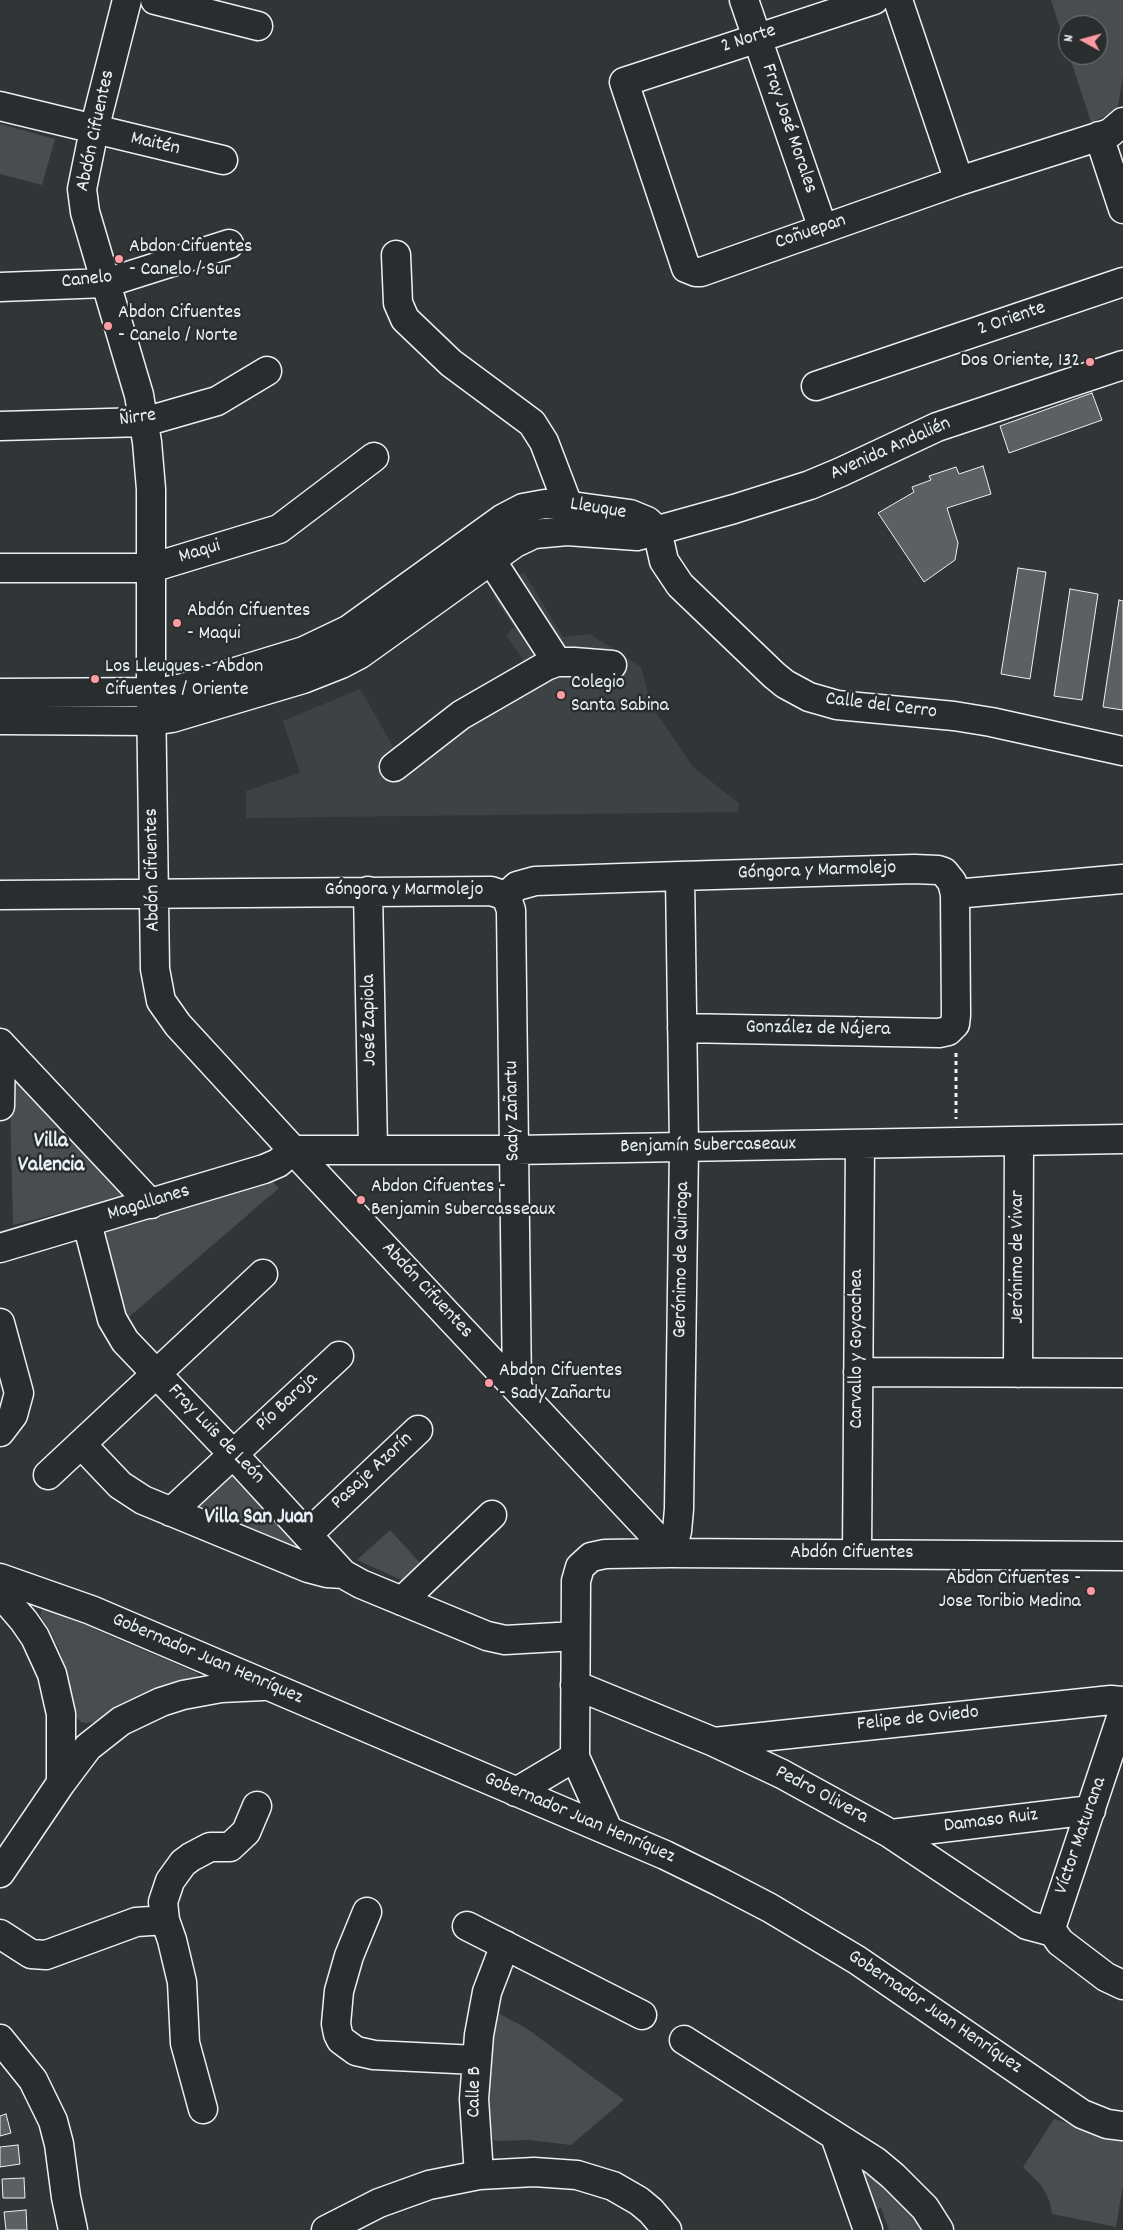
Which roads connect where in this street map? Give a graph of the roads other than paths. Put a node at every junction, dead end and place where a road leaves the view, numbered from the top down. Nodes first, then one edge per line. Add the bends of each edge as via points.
1 (127, 0) edge
2 (155, 0) edge
3 (744, 0) edge
4 (874, 0) edge
5 (898, 0) edge
6 (258, 26) dead end
7 (757, 37) junction
8 (624, 82) joint
9 (0, 106) edge
10 (1114, 128) edge
11 (94, 130) junction
12 (223, 160) dead end
13 (959, 181) junction
14 (1123, 209) edge
15 (823, 229) junction
16 (229, 244) dead end
17 (396, 254) dead end
18 (1123, 282) edge
19 (106, 283) junction
20 (0, 287) edge
21 (1123, 364) edge
22 (267, 371) dead end
23 (816, 386) dead end
24 (144, 422) junction
25 (0, 426) edge
26 (374, 457) dead end
27 (568, 505) junction
28 (657, 530) junction
29 (491, 560) junction
30 (0, 568) edge
31 (152, 568) junction
32 (328, 656) junction
33 (557, 662) junction
34 (612, 665) dead end
35 (0, 693) edge
36 (151, 693) junction
37 (0, 720) edge
38 (152, 721) junction
39 (1123, 751) edge
40 (394, 767) dead end
41 (680, 876) junction
42 (1123, 879) edge
43 (952, 886) junction
44 (368, 891) junction
45 (154, 893) junction
46 (0, 895) edge
47 (506, 896) junction
48 (682, 1028) junction
49 (0, 1044) edge
50 (0, 1106) edge
51 (1123, 1139) edge
52 (1019, 1141) junction
53 (860, 1144) junction
54 (684, 1147) junction
55 (373, 1149) junction
56 (292, 1150) junction
57 (515, 1150) junction
58 (151, 1204) junction
59 (87, 1223) junction
60 (0, 1248) edge
61 (263, 1274) dead end
62 (0, 1323) edge
63 (338, 1356) dead end
64 (858, 1372) junction
65 (1018, 1373) junction
66 (1123, 1373) edge
67 (156, 1374) junction
68 (517, 1388) junction
69 (418, 1430) dead end
70 (0, 1432) edge
71 (81, 1444) junction
72 (233, 1454) junction
73 (48, 1475) dead end
74 (171, 1512) junction
75 (492, 1515) dead end
76 (307, 1534) junction
77 (671, 1553) junction
78 (856, 1554) junction
79 (1123, 1556) edge
80 (343, 1574) junction
81 (0, 1578) edge
82 (0, 1594) edge
83 (402, 1601) junction
84 (575, 1636) junction
85 (575, 1685) junction
86 (268, 1686) junction
87 (1123, 1701) edge
88 (1123, 1712) edge
89 (714, 1742) junction
90 (575, 1757) junction
91 (61, 1783) junction
92 (516, 1792) junction
93 (257, 1806) dead end
94 (1092, 1810) junction
95 (608, 1830) junction
96 (891, 1834) junction
97 (0, 1873) edge
98 (367, 1912) dead end
99 (165, 1920) junction
100 (467, 1926) dead end
101 (1053, 1932) junction
102 (0, 1934) edge
103 (505, 1945) junction
104 (1123, 1984) edge
105 (642, 2015) dead end
106 (0, 2039) edge
107 (684, 2040) dead end
108 (476, 2060) junction
109 (203, 2109) dead end
110 (1123, 2126) edge
111 (835, 2136) junction
112 (479, 2175) junction
113 (73, 2230) edge
114 (326, 2230) edge
115 (667, 2230) edge
116 (868, 2230) edge
117 (939, 2230) edge

1 - 11 street, Abdón Cifuentes
2 - 6 street
3 - 7 street, Fray José Morales
4 - 7 street, 2 Norte
5 - 13 street
7 - 8 street, 2 Norte
7 - 15 street, Fray José Morales
8 - 15 street, Coñuepan via 686,268 690,271 701,272
9 - 11 street, Maitén
10 - 13 street, Coñuepan
10 - 14 street
11 - 12 street, Maitén
11 - 19 street, Abdón Cifuentes via 84,177 83,200
13 - 15 street, Coñuepan
16 - 19 street, Canelo
17 - 27 street via 398,303 405,319 451,363 532,423 544,442
18 - 23 street, 2 Oriente
19 - 20 street, Canelo
19 - 24 street, Abdón Cifuentes
21 - 28 street, Avenida Andalién via 937,427 810,485
22 - 24 street, Ñirre via 217,401
24 - 25 street, Ñirre
24 - 31 street, Abdón Cifuentes via 151,489
26 - 31 street, Maqui via 279,529
27 - 28 street, Lleuque via 630,514 647,521
27 - 32 street, Lleuque via 545,504 512,513 370,615
28 - 29 street, Lleuque via 628,536 567,531 534,534
28 - 39 street, Calle del Cerro via 664,560 680,586 784,684 809,697 845,706 991,722
29 - 32 street, Lleuque via 378,643
29 - 33 street
30 - 31 street, Maqui
31 - 36 street, Abdón Cifuentes
32 - 36 street, Lleuque via 283,659 183,688
32 - 38 street, Lleuque via 303,679 195,712
33 - 34 street
33 - 40 street via 461,715
35 - 36 street, Lleuque
36 - 38 street, Abdón Cifuentes
37 - 38 street, Lleuque
38 - 45 street, Abdón Cifuentes
41 - 43 street, Góngora y Marmolejo via 914,869 938,870
41 - 47 street, Góngora y Marmolejo via 534,881 517,886
41 - 48 street, Gerónimo de Quiroga
42 - 43 street
43 - 48 street, González de Nájera via 956,1015 952,1028 939,1033
44 - 45 street, Góngora y Marmolejo
44 - 47 street, Góngora y Marmolejo via 491,890
44 - 55 street, José Zapiola
45 - 46 street, Góngora y Marmolejo
45 - 56 street, Abdón Cifuentes via 155,974 161,1001 178,1025
47 - 57 street, Sady Zañartu via 512,910
48 - 54 street, Gerónimo de Quiroga
49 - 50 street
49 - 58 street
51 - 52 street, Benjamín Subercaseaux
52 - 53 street, Benjamín Subercaseaux
52 - 65 street, Jerónimo de Vivar
53 - 54 street, Benjamín Subercaseaux
53 - 64 street, Carvallo y Goycochea
54 - 57 street, Benjamín Subercaseaux
54 - 77 street, Gerónimo de Quiroga via 679,1509
55 - 56 street, Benjamín Subercaseaux
55 - 57 street, Benjamín Subercaseaux
56 - 58 street, Magallanes via 264,1169
56 - 68 street, Abdón Cifuentes
57 - 68 street, Sady Zañartu
58 - 59 street, Magallanes
59 - 60 street, Magallanes
59 - 67 street, Fray Luis de León via 116,1330
61 - 67 street
62 - 70 street via 19,1393 13,1415
63 - 72 street, Pío Baroja
64 - 65 street
64 - 78 street, Carvallo y Goycochea
65 - 66 street
67 - 71 street
67 - 72 street, Fray Luis de León
68 - 77 street, Abdón Cifuentes
69 - 76 street, Pasaje Azorín
71 - 73 street
71 - 74 street via 129,1492
72 - 74 street, Pío Baroja
72 - 76 street, Fray Luis de León
74 - 80 street via 308,1568
75 - 83 street
76 - 80 street, Fray Luis de León
77 - 78 street, Abdón Cifuentes
77 - 84 street, Abdón Cifuentes via 598,1555 585,1562 576,1580
78 - 79 street, Abdón Cifuentes
80 - 83 street, Fray Luis de León
81 - 86 street, Gobernador Juan Henríquez via 90,1610
82 - 91 street via 35,1637 52,1674 61,1714
83 - 84 street, Fray Luis de León via 496,1639
84 - 85 street, Abdón Cifuentes
85 - 89 street, Pedro Olivera
85 - 90 street, Abdón Cifuentes
86 - 91 street via 221,1688 183,1695 140,1711 121,1721 88,1747
86 - 92 street, Gobernador Juan Henríquez
87 - 89 street, Felipe de Oviedo
88 - 94 street, Víctor Maturana
89 - 96 street, Pedro Olivera via 782,1774
90 - 92 street
90 - 95 street, Abdón Cifuentes
91 - 97 street
92 - 95 street, Gobernador Juan Henríquez
93 - 99 street via 246,1832 230,1847 210,1847 190,1857 176,1871 165,1893
94 - 96 street, Damaso Ruiz
94 - 101 street, Víctor Maturana via 1054,1918
95 - 110 street, Gobernador Juan Henríquez via 673,1858 770,1908 857,1960 1082,2114 1107,2124
96 - 101 street, Pedro Olivera via 1018,1920 1036,1929
98 - 108 street via 339,1991 336,2024 341,2040 356,2051 374,2055
99 - 102 street via 136,1922 46,1955 31,1954
99 - 109 street via 178,1961 185,2043
100 - 103 street
101 - 104 street via 1075,1954 1106,1977
103 - 105 street
103 - 108 street, Calle B via 482,2009
106 - 113 street via 33,2080 53,2121
107 - 111 street
108 - 112 street, Calle B via 475,2118
111 - 116 street
111 - 117 street via 893,2176 925,2208
112 - 114 street via 405,2192
112 - 115 street via 542,2172 595,2180 639,2201

